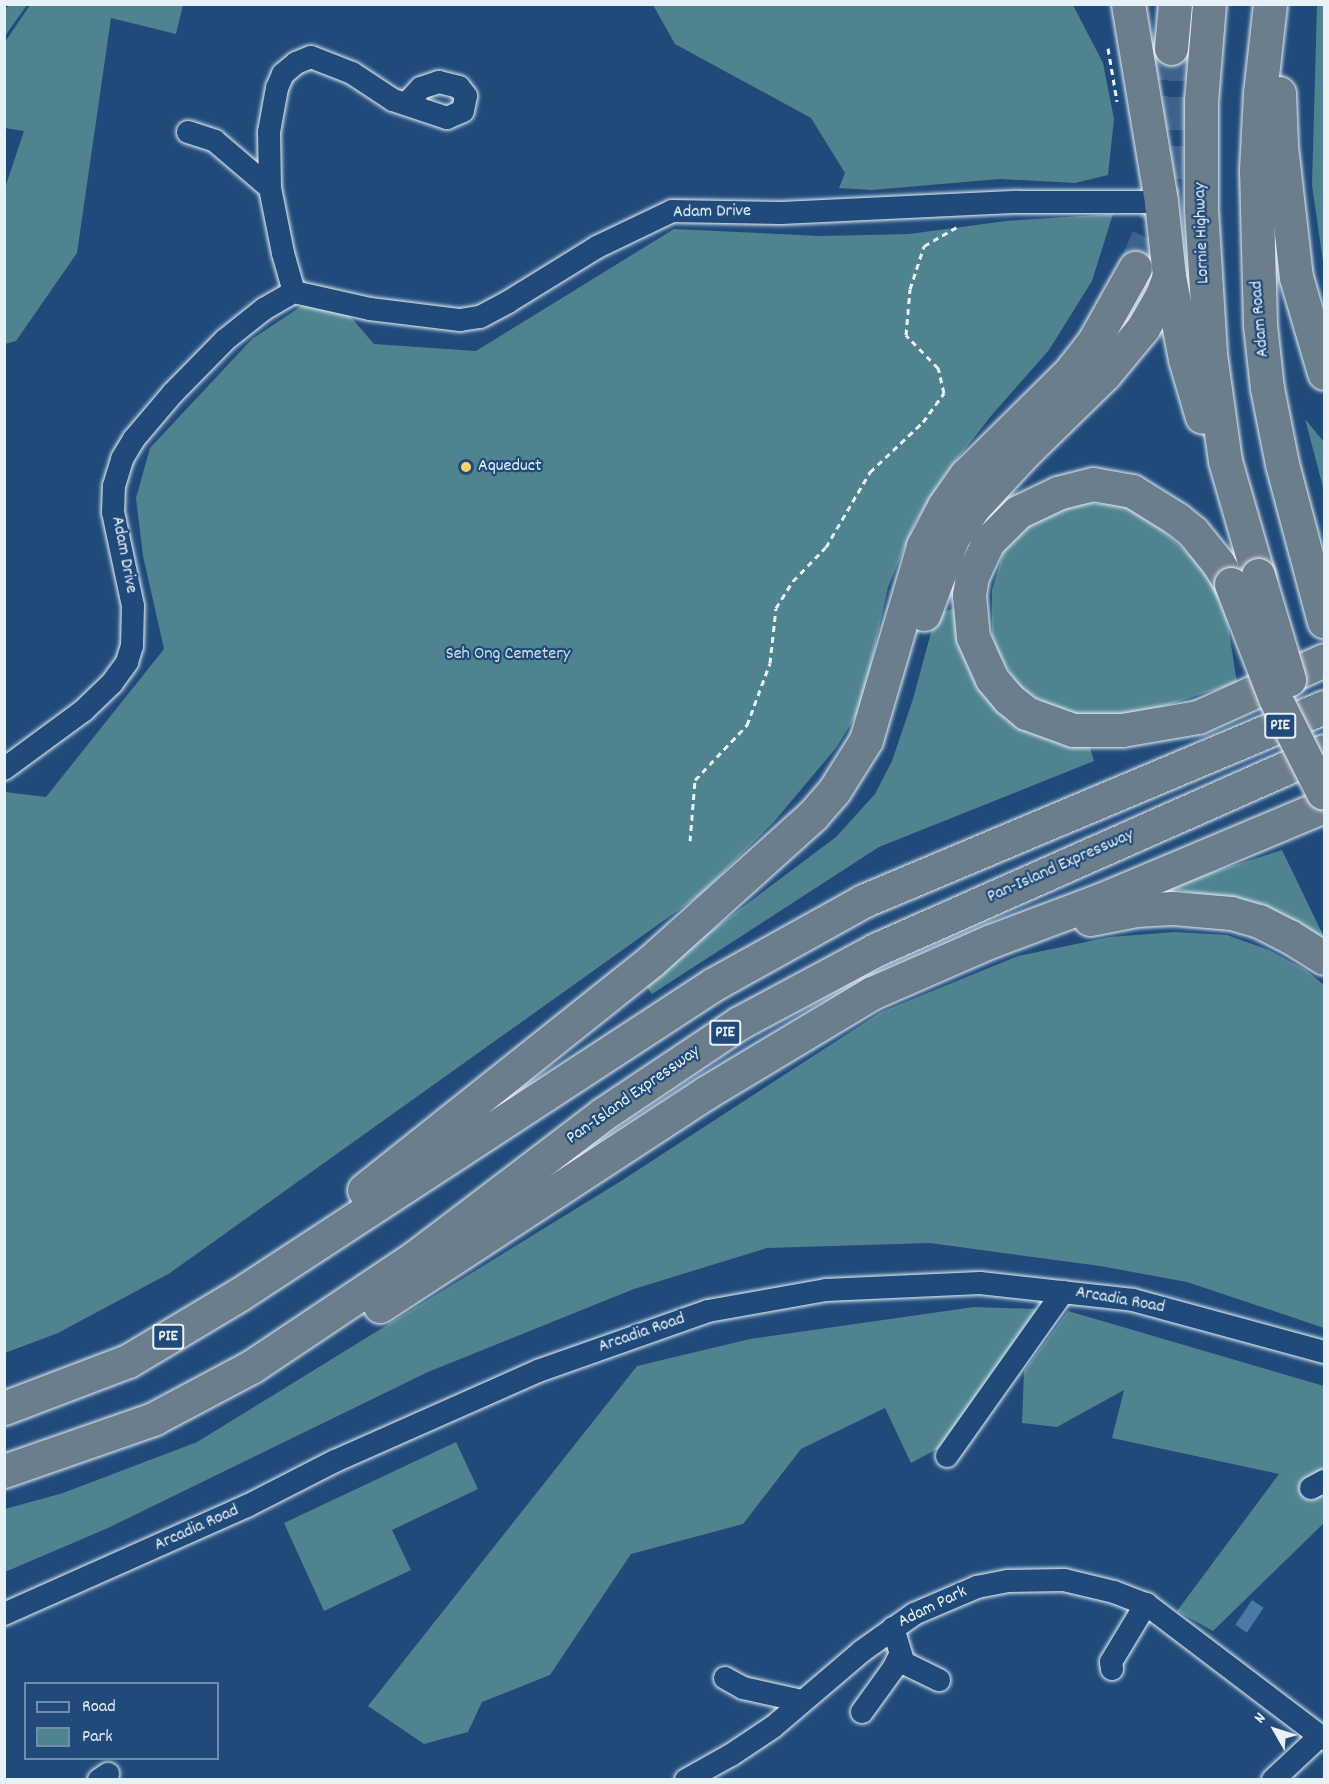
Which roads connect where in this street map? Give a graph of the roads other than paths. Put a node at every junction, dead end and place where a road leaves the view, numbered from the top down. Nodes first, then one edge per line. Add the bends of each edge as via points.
1 (1175, 4) edge
2 (1209, 4) edge
3 (1270, 7) edge
4 (1132, 9) edge
5 (1171, 48) tunnel mouth
6 (406, 104) dead end
7 (188, 132) dead end
8 (270, 188) junction
9 (1161, 202) junction
10 (1135, 268) tunnel mouth
11 (1169, 276) junction
12 (294, 292) junction
13 (1324, 373) edge
14 (1225, 461) junction
15 (1244, 580) junction
16 (1324, 622) edge
17 (1324, 660) edge
18 (1324, 707) edge
19 (866, 740) junction
20 (1324, 751) edge
21 (6, 766) edge
22 (1324, 798) edge
23 (991, 941) junction
24 (1324, 958) edge
25 (318, 1244) junction
26 (1063, 1292) junction
27 (1324, 1352) edge
28 (251, 1367) junction
29 (4, 1408) edge
30 (947, 1456) dead end
31 (4, 1471) edge
32 (1146, 1604) junction
33 (4, 1614) edge
34 (893, 1628) junction
35 (900, 1655) junction
36 (1112, 1668) dead end
37 (725, 1678) dead end
38 (939, 1680) dead end
39 (802, 1701) junction
40 (862, 1712) dead end
41 (1322, 1737) edge
42 (686, 1779) edge
43 (1273, 1779) edge

1 - 5 highway
2 - 14 highway, Lornie Highway via 1201,101 1201,209 1210,354
3 - 13 highway via 1277,23 1281,146 1296,277
3 - 16 highway, Adam Road via 1256,170 1260,325 1282,464
4 - 9 highway
6 - 8 street via 328,61 310,57 296,63 283,74 277,88 269,132
7 - 8 street via 215,141
8 - 12 street
9 - 11 highway
9 - 12 street, Adam Drive via 1018,202 781,213 672,210 597,247 508,302 480,316 460,320 370,309
10 - 19 highway via 1094,341 1076,364 966,475 944,506 923,546
11 - 14 highway via 1192,386 1203,420
11 - 19 highway via 1155,309 1125,350 998,479 953,537 898,692 878,732
12 - 21 street, Adam Drive via 264,309 225,340 173,393 128,449 114,486 113,512 133,606 132,646 127,662 84,711
14 - 15 highway
15 - 17 highway via 1218,562 1177,519 1132,491 1093,484 1037,501 1001,527 988,542 972,576 969,617 982,661 1009,699 1026,713 1072,730 1122,730 1198,717
15 - 22 highway, bridge via 1275,698
18 - 25 highway, PIE via 863,900 714,984
19 - 25 highway via 850,769 820,807 723,898 643,968 342,1208
20 - 28 highway, Pan-Island Expressway / PIE via 875,950 739,1023 603,1114 414,1258
22 - 23 highway via 1100,900
23 - 24 highway via 1136,910 1173,908 1231,913 1259,921
23 - 28 highway via 872,993 707,1092 427,1278 333,1335
25 - 29 highway, PIE via 128,1361
26 - 27 street, Arcadia Road via 1133,1300
26 - 30 street
26 - 33 street, Arcadia Road via 980,1283 826,1290 708,1311 538,1371
28 - 31 highway, Pan-Island Expressway / PIE via 153,1419
32 - 34 street, Adam Park via 1064,1580 1008,1581 945,1599
32 - 36 street via 1111,1662
32 - 41 street, Adam Park
34 - 35 street
34 - 39 street, Adam Park
35 - 38 street via 910,1667
35 - 40 street
37 - 39 street via 743,1688
39 - 42 street, Adam Park via 773,1727
41 - 43 street

